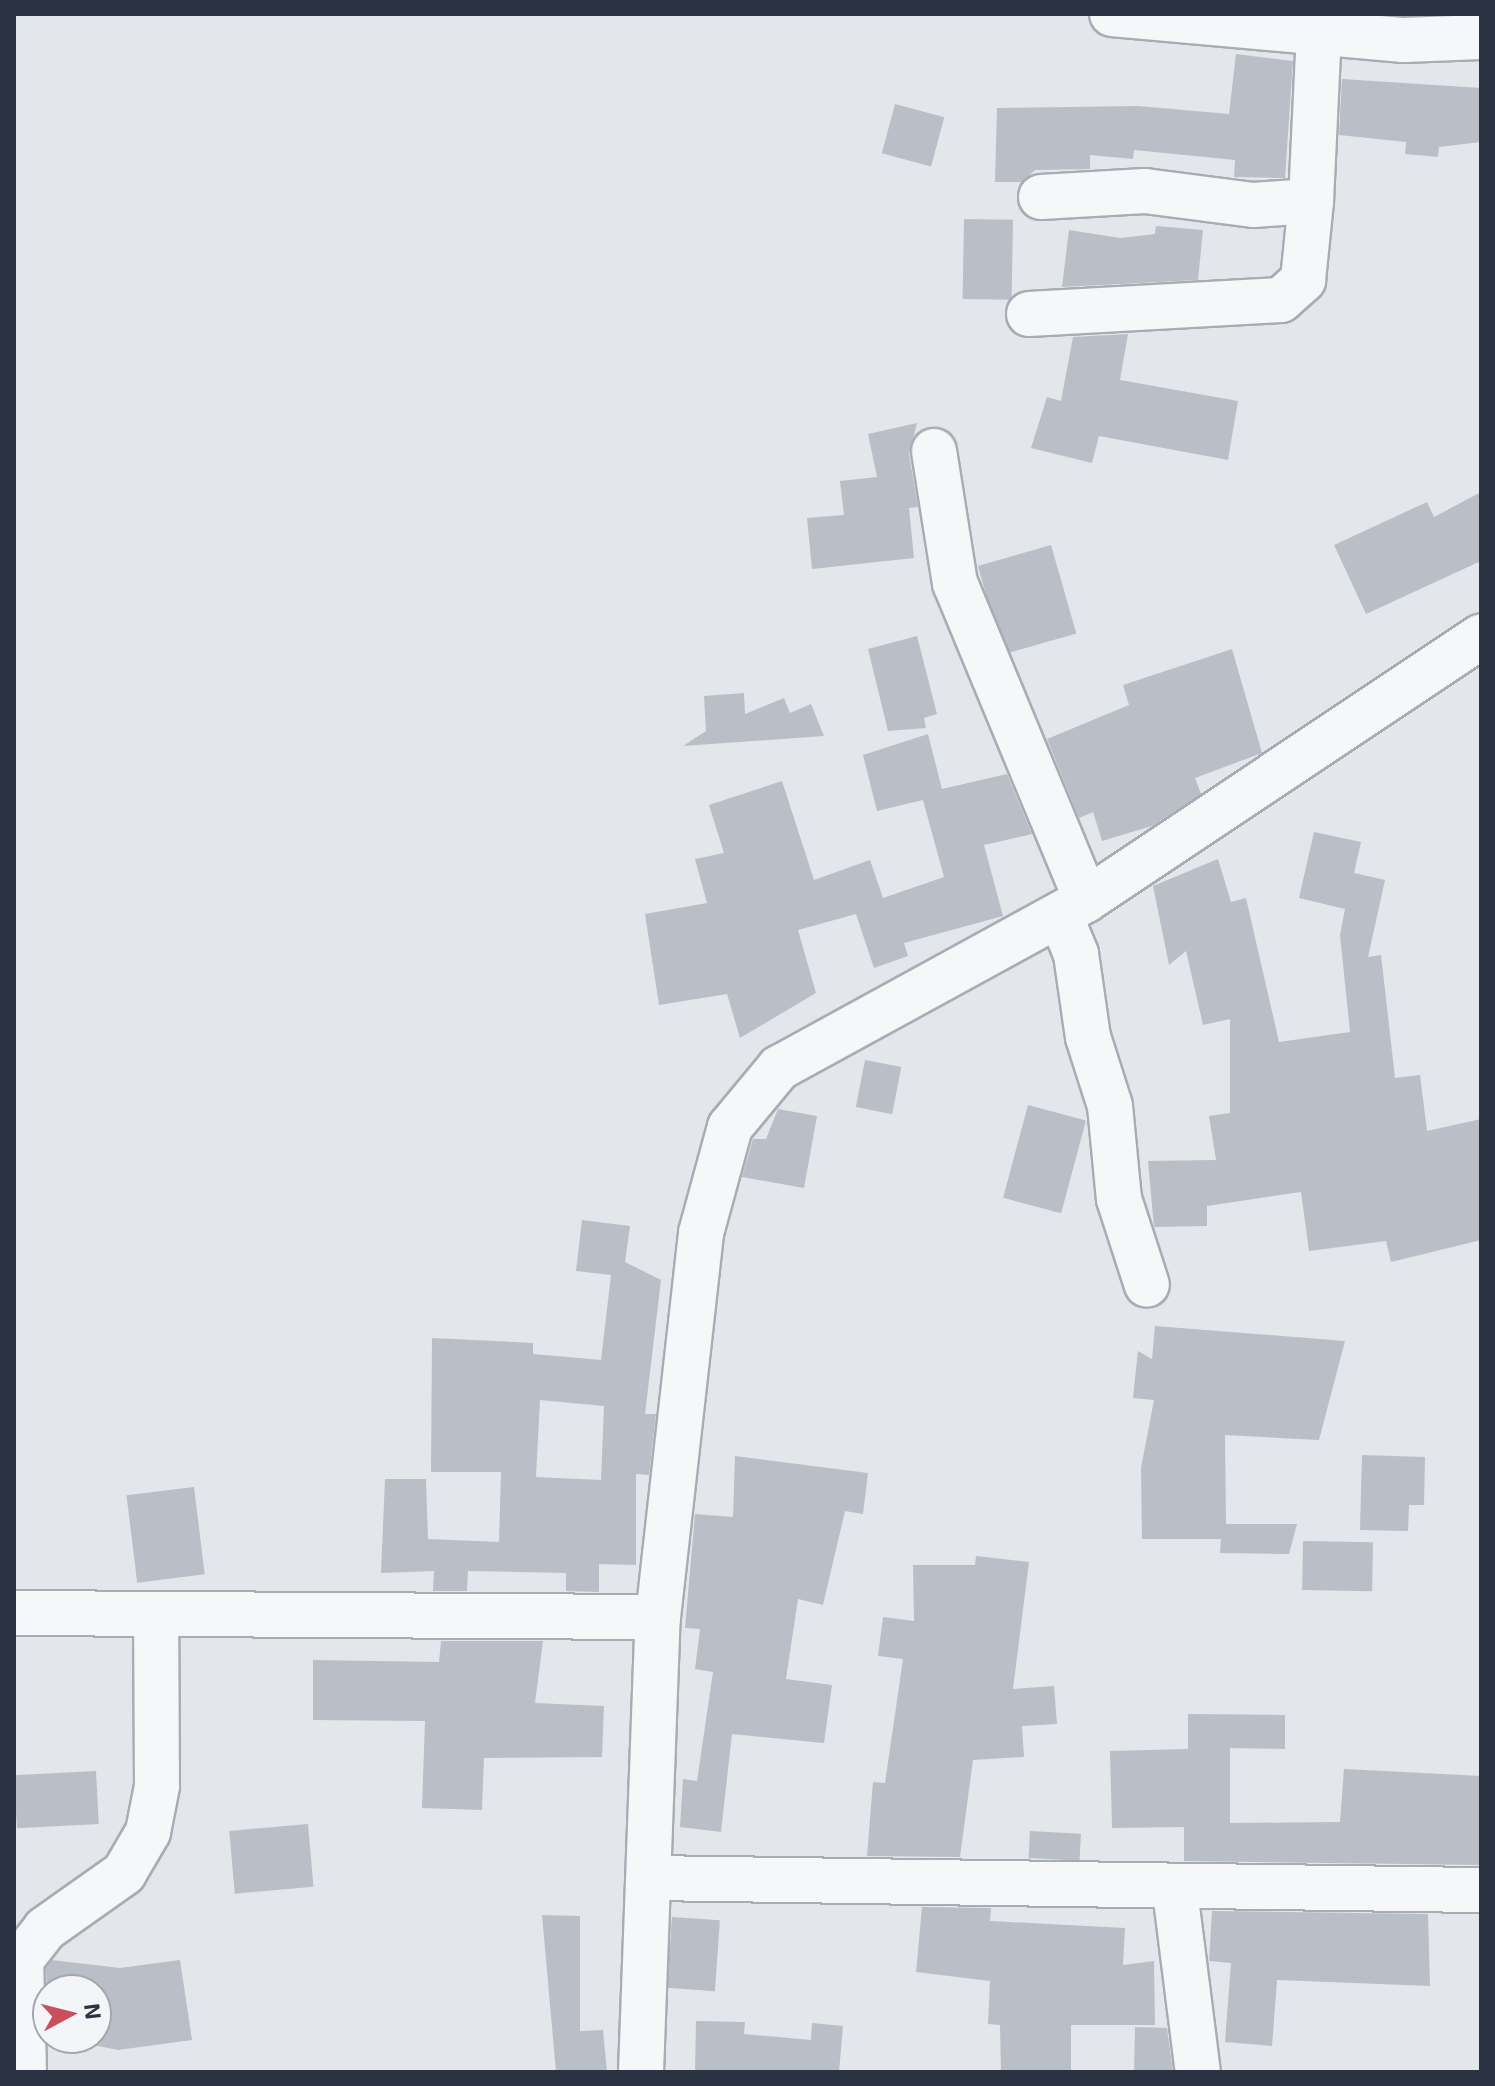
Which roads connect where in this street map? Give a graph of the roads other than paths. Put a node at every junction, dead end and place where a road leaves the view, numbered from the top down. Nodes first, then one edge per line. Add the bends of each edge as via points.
1 (1112, 14) edge
2 (1319, 33) junction
3 (1481, 37) edge
4 (1041, 197) dead end
5 (1311, 201) junction
6 (1029, 314) dead end
7 (934, 451) dead end
8 (1481, 637) edge
9 (1073, 907) junction
10 (1147, 1285) dead end
11 (14, 1613) edge
12 (156, 1617) junction
13 (658, 1617) junction
14 (649, 1878) junction
15 (1481, 1890) edge
16 (1175, 1891) junction
17 (24, 2072) edge
18 (641, 2072) edge
19 (1198, 2072) edge

1 - 2 street
2 - 3 street
2 - 5 street
4 - 5 street via 1145,191 1253,205
5 - 6 street via 1303,280 1281,300
7 - 9 street via 955,583
8 - 9 street
9 - 10 street via 1088,1037 1110,1106 1119,1199
9 - 13 street via 779,1068 730,1127 701,1233
11 - 12 street
12 - 13 street
12 - 17 street via 157,1786 148,1832 124,1873 45,1929 21,1960
13 - 14 street
14 - 16 street
14 - 18 street
15 - 16 street
16 - 19 street

